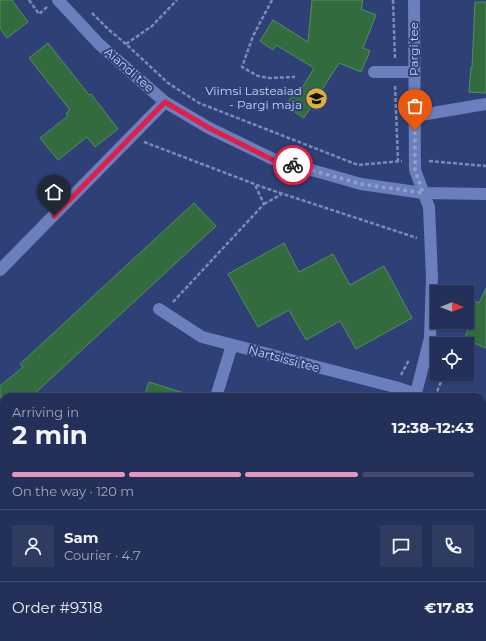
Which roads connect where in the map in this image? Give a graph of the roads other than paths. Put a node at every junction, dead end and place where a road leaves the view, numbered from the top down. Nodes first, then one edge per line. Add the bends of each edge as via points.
1 (414, 0) edge
2 (54, 2) edge
3 (374, 72) dead end
4 (414, 72) junction
5 (165, 102) junction
6 (486, 104) edge
7 (415, 116) junction
8 (423, 193) junction
9 (486, 194) edge
10 (0, 270) edge
11 (161, 311) road end
12 (232, 345) junction
13 (217, 393) edge
14 (409, 393) edge
15 (417, 393) edge

1 - 4 street, Pargi tee
2 - 5 street, Aiandi tee
3 - 4 street
4 - 7 street, Pargi tee
5 - 8 street, Aiandi tee via 209,128 273,160 361,184
5 - 10 street
6 - 7 street
7 - 8 street, Pargi tee via 415,170
8 - 9 street, Aiandi tee
8 - 15 street, Pargi tee via 429,207 432,278 430,338
11 - 12 street, Nartsissi tee via 202,337
12 - 13 street
12 - 14 street, Nartsissi tee

